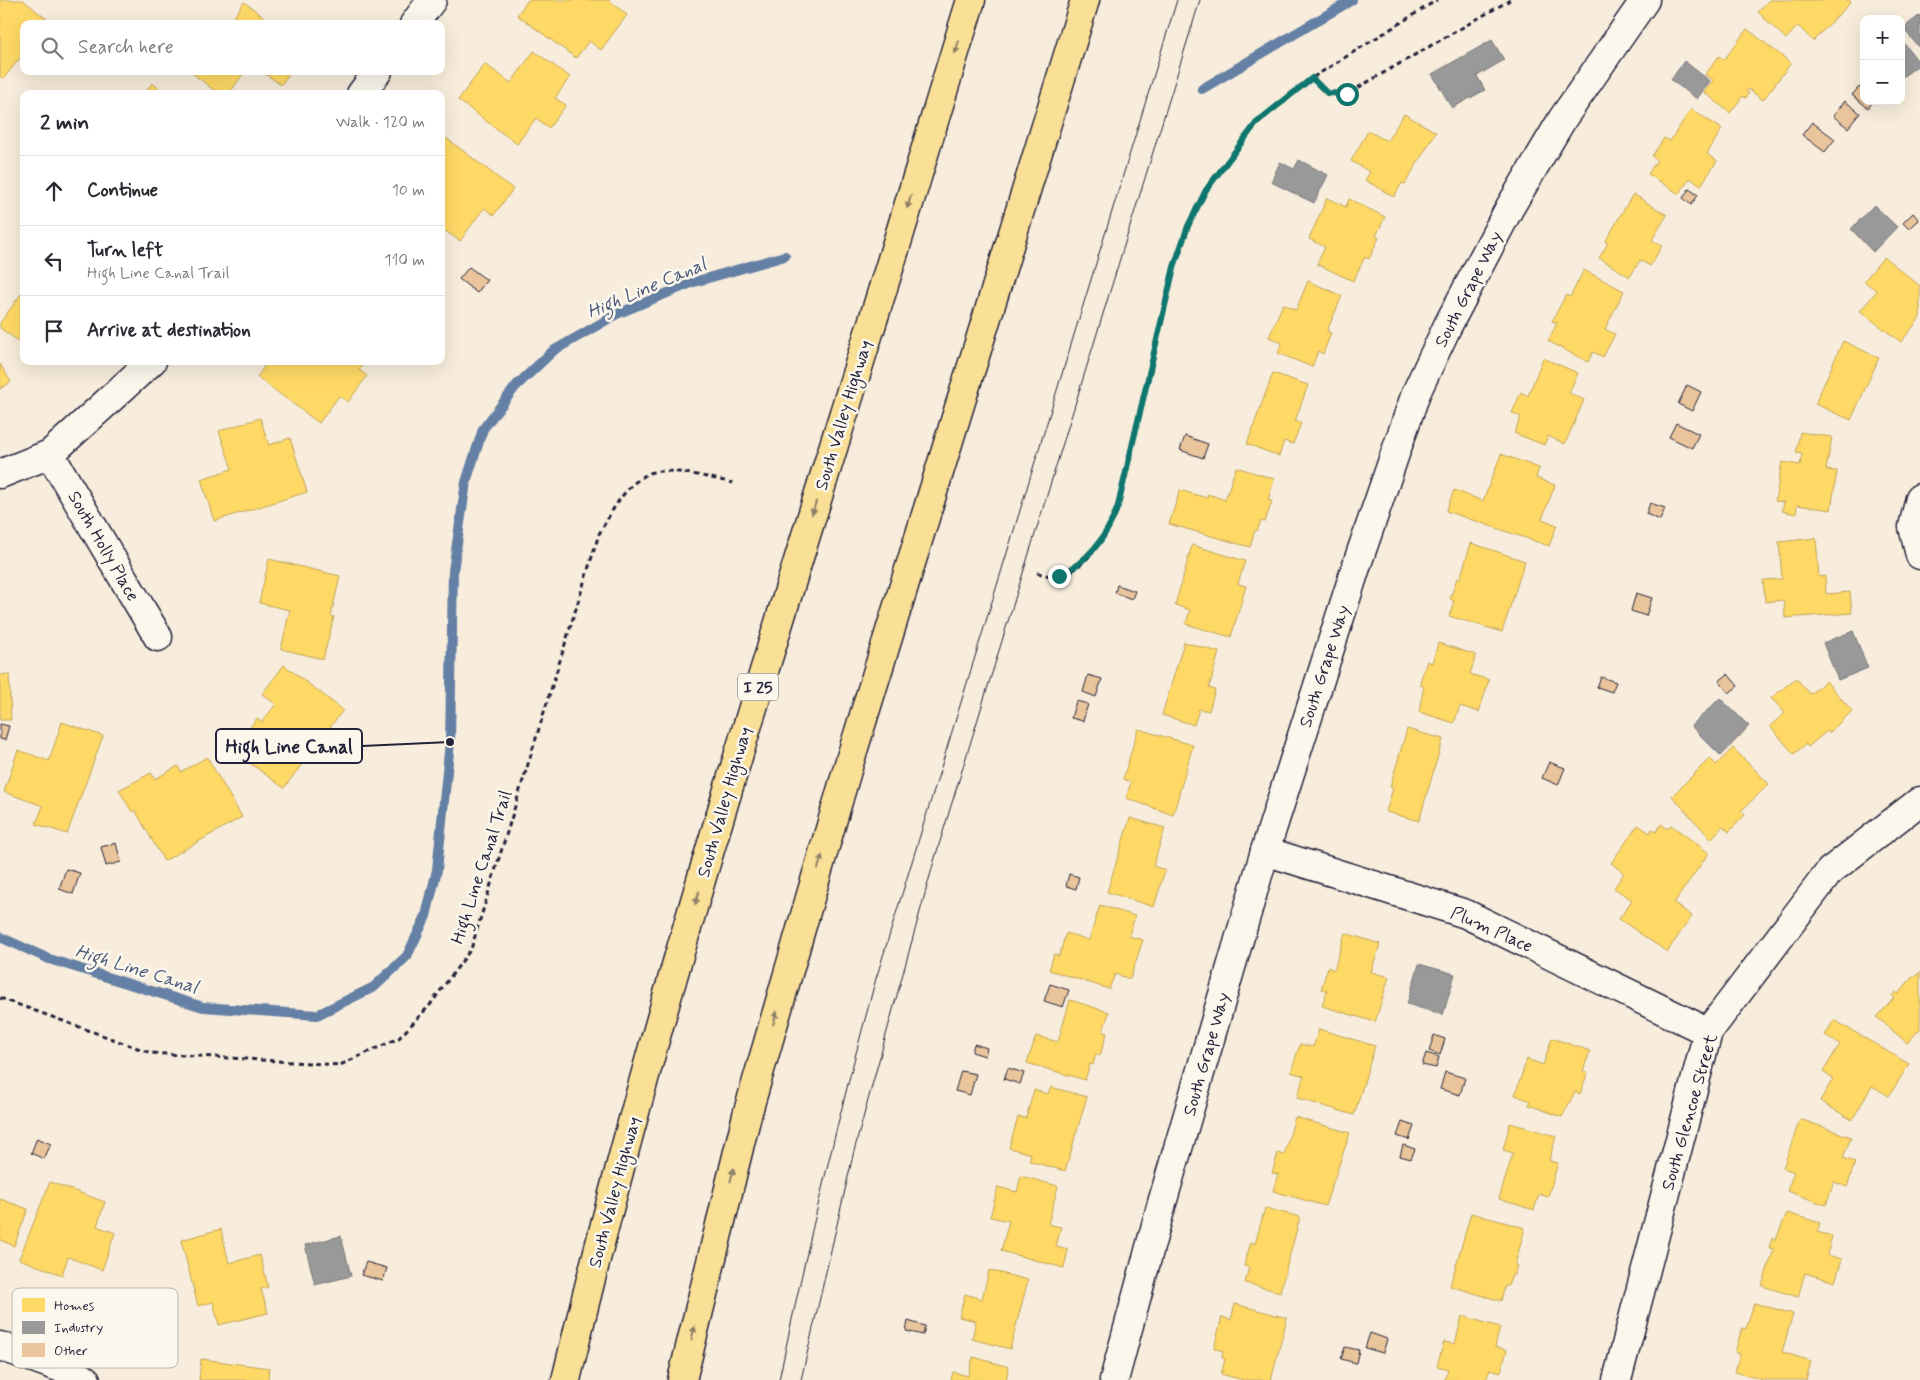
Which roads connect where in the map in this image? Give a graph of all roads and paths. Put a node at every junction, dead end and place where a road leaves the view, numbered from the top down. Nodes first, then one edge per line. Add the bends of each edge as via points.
1 (432, 0) edge
2 (971, 0) edge
3 (1085, 0) edge
4 (1437, 0) edge
5 (1510, 0) edge
6 (1645, 0) edge
7 (417, 20) edge
8 (375, 75) edge
9 (1312, 78) junction
10 (364, 90) edge
11 (148, 365) edge
12 (50, 454) junction
13 (0, 474) edge
14 (733, 483) dead end
15 (1920, 498) edge
16 (1920, 555) edge
17 (1037, 573) dead end
18 (158, 637) dead end
19 (1920, 801) edge
20 (1265, 851) junction
21 (0, 998) edge
22 (1708, 1032) junction
23 (0, 1346) edge
24 (12, 1350) edge
25 (61, 1368) edge
26 (86, 1380) edge
27 (566, 1380) edge
28 (682, 1380) edge
29 (1114, 1380) edge
30 (1617, 1380) edge

1 - 7 street
2 -> 27 highway, South Valley Highway / I 25 via 756,691 654,1047
28 -> 3 highway via 747,1115 842,785
4 - 9 path
5 - 9 path via 1347,94 1327,93
6 - 20 street, South Grape Way via 1563,118 1510,207 1416,393
8 - 10 street
9 - 17 path via 1257,122 1206,190 1188,226 1174,267 1111,526 1079,566 1059,576
11 - 12 street
12 - 13 street
12 - 18 street, South Holly Place
14 - 21 path, High Line Canal Trail via 692,473 651,472 630,486 614,506 600,534 471,949 430,1004 399,1038 340,1065 152,1052
15 - 16 street via 1913,526
19 - 22 street, South Glencoe Street via 1830,871
20 - 22 street, Plum Place via 1466,914
20 - 29 street, South Grape Way
22 - 30 street, South Glencoe Street
23 - 24 street
25 - 26 street

